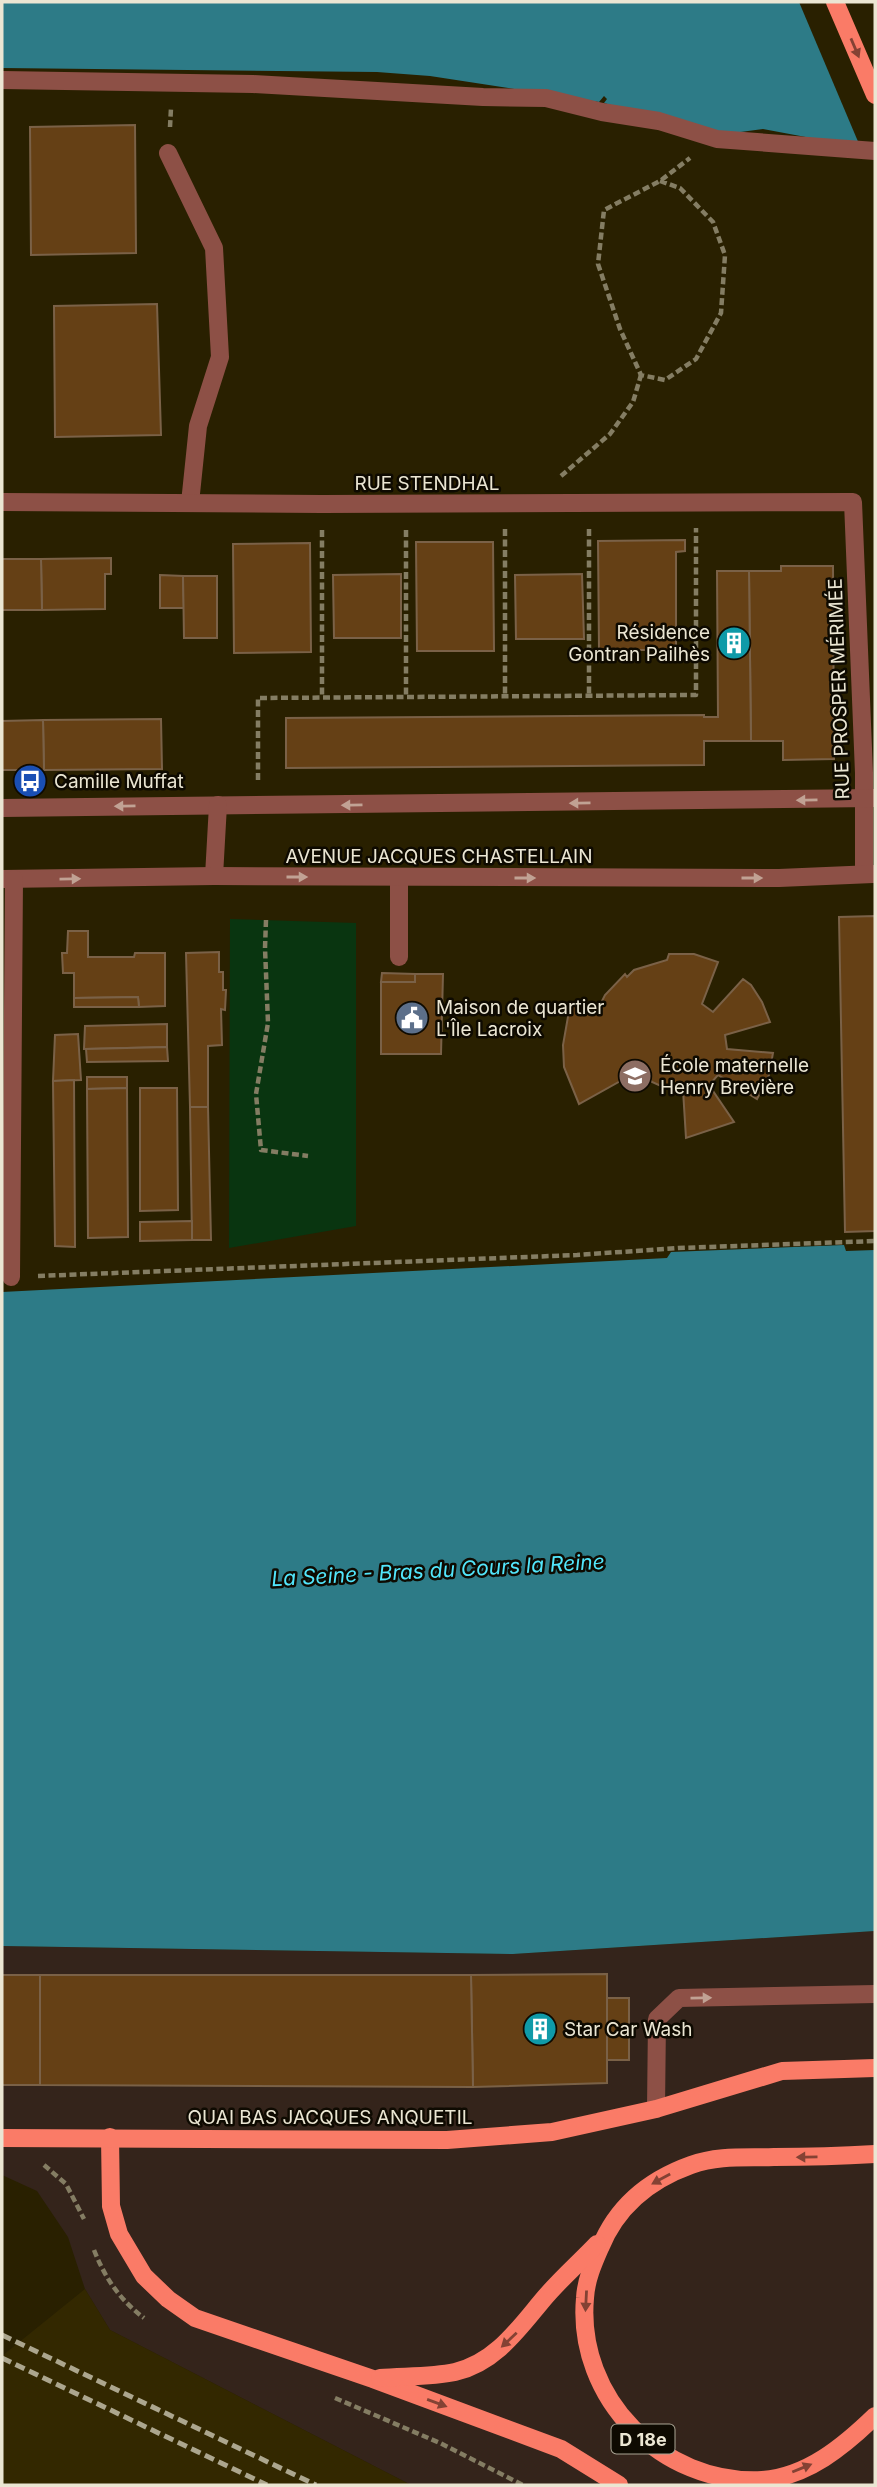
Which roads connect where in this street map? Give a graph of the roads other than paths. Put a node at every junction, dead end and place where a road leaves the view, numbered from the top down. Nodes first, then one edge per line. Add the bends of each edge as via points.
1 (835, 2) edge
2 (2, 80) edge
3 (875, 95) edge
4 (875, 151) edge
5 (168, 153) road end
6 (2, 502) edge
7 (853, 502) joint
8 (190, 503) junction
9 (870, 798) edge
10 (218, 805) junction
11 (2, 808) edge
12 (869, 874) edge
13 (214, 876) junction
14 (399, 877) junction
15 (8, 879) edge
16 (399, 957) dead end
17 (11, 1277) road end
18 (875, 1994) edge
19 (875, 2068) edge
20 (656, 2109) junction
21 (110, 2137) junction
22 (2, 2138) edge
23 (875, 2154) edge
24 (605, 2236) junction
25 (373, 2379) junction
26 (875, 2416) edge
27 (619, 2485) edge

1 -> 3 main road
2 - 4 street via 253,84 546,98 659,121 716,139
5 - 8 street via 214,248 220,357 198,426
6 - 8 street, RUE STENDHAL
7 - 8 street, RUE STENDHAL
7 - 9 street, RUE PROSPER MÉRIMÉE
9 -> 10 street
9 - 12 street, RUE PROSPER MÉRIMÉE
10 -> 11 street
10 - 13 street
14 -> 12 street, AVENUE JACQUES CHASTELLAIN
13 -> 14 street, AVENUE JACQUES CHASTELLAIN
15 -> 13 street, AVENUE JACQUES CHASTELLAIN
14 - 16 street
15 - 17 street
20 -> 18 street via 657,2019 679,1998
19 - 20 main road, QUAI BAS JACQUES ANQUETIL via 782,2071
20 - 21 main road, QUAI BAS JACQUES ANQUETIL via 552,2132 447,2140
21 - 22 main road, QUAI BAS JACQUES ANQUETIL
21 - 25 main road via 111,2206 119,2234 145,2276 167,2298 195,2318
23 -> 24 main road via 725,2156 692,2164 638,2193
24 -> 25 main road via 505,2345 482,2361 456,2372
24 -> 26 main road, D 18e via 588,2275 584,2300 592,2362 619,2416 649,2445 713,2475 763,2480 820,2461
25 -> 27 main road via 561,2449

